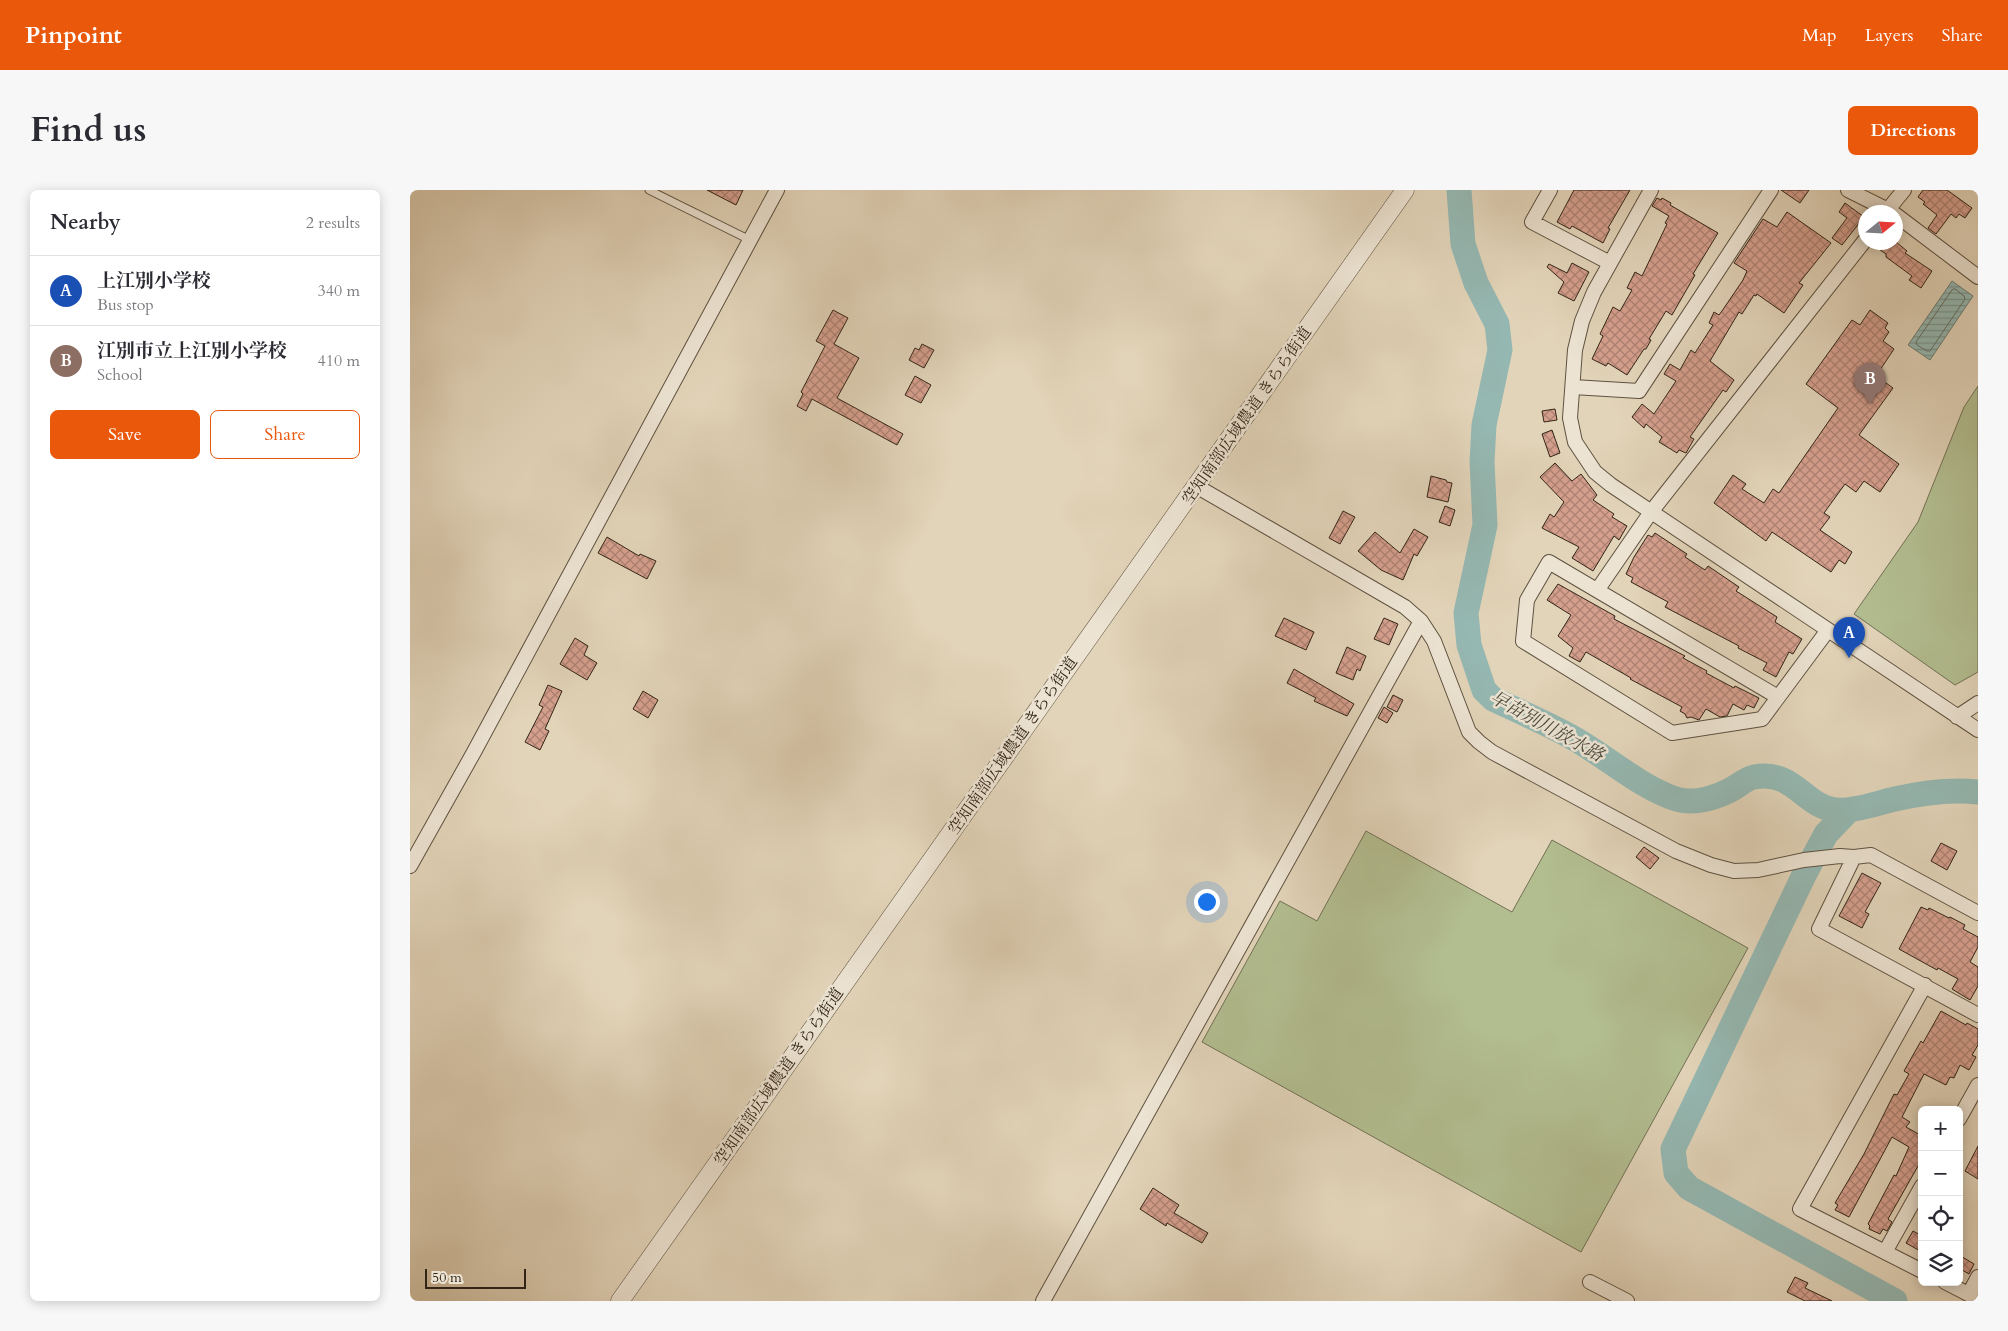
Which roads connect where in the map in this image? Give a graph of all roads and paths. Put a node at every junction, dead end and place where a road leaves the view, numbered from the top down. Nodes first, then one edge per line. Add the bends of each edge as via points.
1 (649, 190) edge
2 (777, 190) edge
3 (1405, 190) edge
4 (1550, 190) edge
5 (1651, 190) edge
6 (1771, 190) edge
7 (1848, 190) edge
8 (1904, 190) edge
9 (1875, 205) edge
10 (1895, 205) edge
11 (1903, 222) edge
12 (750, 240) junction
13 (1858, 249) edge
14 (1610, 264) junction
15 (1978, 277) edge
16 (1573, 387) junction
17 (1196, 486) junction
18 (1651, 512) junction
19 (1598, 589) junction
20 (1421, 621) junction
21 (1828, 630) junction
22 (1778, 697) junction
23 (1978, 703) edge
24 (1957, 717) junction
25 (1978, 730) edge
26 (1854, 857) junction
27 (410, 866) edge
28 (1978, 911) edge
29 (1925, 985) junction
30 (1978, 1015) edge
31 (1978, 1085) edge
32 (1963, 1111) edge
33 (1918, 1193) edge
34 (1885, 1252) junction
35 (1918, 1269) edge
36 (1978, 1277) edge
37 (1590, 1282) dead end
38 (1953, 1286) edge
39 (1973, 1296) edge
40 (620, 1301) edge
41 (1042, 1301) edge
42 (1625, 1301) edge

1 - 12 lane
2 - 12 street
3 - 17 street, 空知南部広域農道 きらら街道
4 - 14 street via 1532,222
5 - 14 street
6 - 16 street via 1639,391
7 - 9 street
8 - 10 street
11 - 15 street
12 - 27 street
13 - 18 street
14 - 16 street via 1582,321 1575,350
16 - 18 street via 1570,418 1575,442 1584,457 1595,472
17 - 20 street via 1405,607
17 - 40 street, 空知南部広域農道 きらら街道
18 - 19 street
18 - 21 street
19 - 22 street
19 - 22 street via 1549,562 1527,600 1523,641 1672,733 1762,719
20 - 26 street via 1434,641 1469,732 1492,752 1676,851 1711,865 1734,871 1758,870 1804,860
20 - 41 street
21 - 22 street
21 - 24 street
23 - 24 street
24 - 25 street
26 - 28 street via 1871,855
26 - 29 street via 1818,929
29 - 30 street
29 - 34 street via 1800,1209
31 - 32 street
33 - 34 street
34 - 35 street
36 - 39 street
37 - 42 street
38 - 39 street

